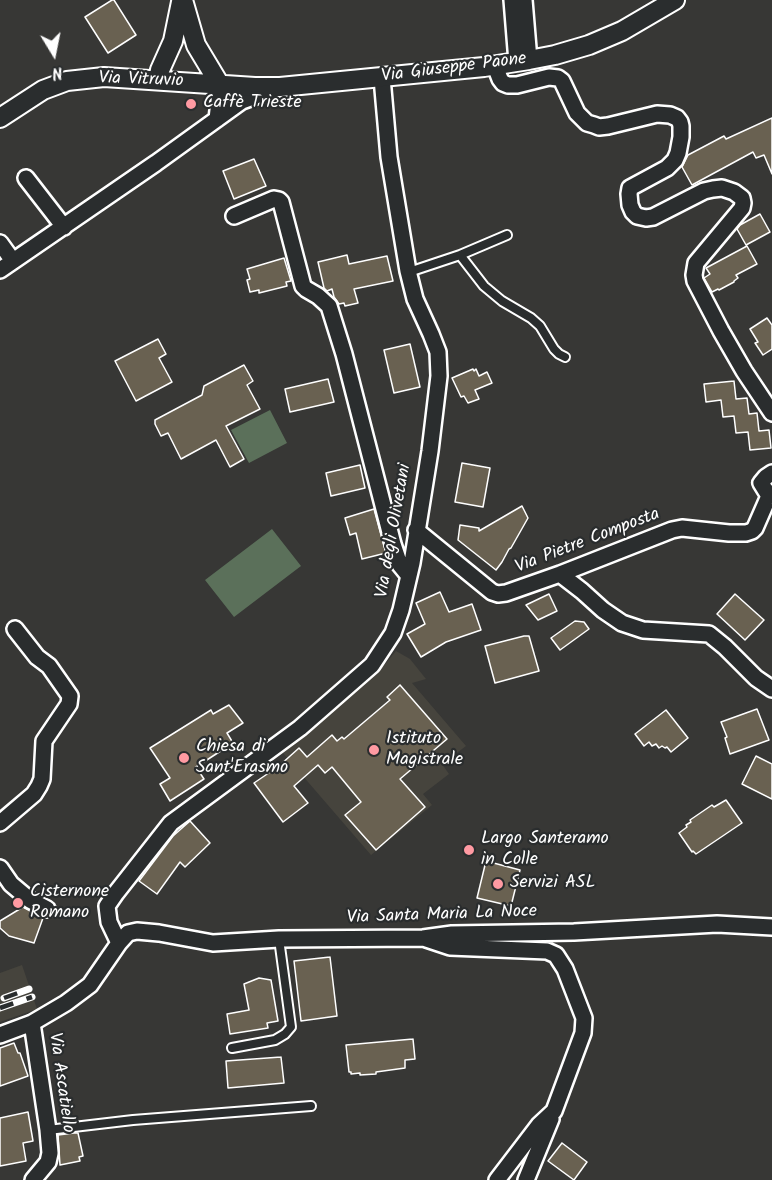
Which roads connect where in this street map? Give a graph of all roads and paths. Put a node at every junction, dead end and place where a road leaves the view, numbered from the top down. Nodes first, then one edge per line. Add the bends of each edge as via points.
1 (182, 0) edge
2 (512, 0) edge
3 (524, 0) edge
4 (675, 0) edge
5 (523, 61) junction
6 (495, 66) junction
7 (382, 78) junction
8 (158, 80) junction
9 (220, 85) junction
10 (280, 87) junction
11 (0, 118) edge
12 (217, 119) junction
13 (26, 178) dead end
14 (234, 216) dead end
15 (64, 227) junction
16 (507, 235) dead end
17 (0, 243) edge
18 (459, 255) junction
19 (7, 266) edge
20 (408, 271) junction
21 (565, 357) dead end
22 (772, 414) edge
23 (772, 473) edge
24 (771, 494) edge
25 (416, 530) junction
26 (561, 574) junction
27 (409, 576) junction
28 (15, 629) dead end
29 (772, 689) edge
30 (0, 823) edge
31 (0, 868) edge
32 (47, 909) dead end
33 (772, 927) edge
34 (423, 938) junction
35 (279, 939) junction
36 (119, 943) junction
37 (32, 1023) junction
38 (0, 1035) edge
39 (232, 1048) dead end
40 (311, 1106) dead end
41 (554, 1111) junction
42 (48, 1130) junction
43 (33, 1180) edge
44 (497, 1180) edge
45 (526, 1180) edge

1 - 8 street via 173,41
1 - 9 street via 196,45
2 - 5 street
3 - 5 street
4 - 5 street, Via Giuseppe Paone via 589,45
5 - 6 street, Via Giuseppe Paone
6 - 7 street, Via Giuseppe Paone
6 - 22 street via 500,79 508,85 558,78 577,113 587,123 599,127 657,114 677,118 681,137 675,160 630,188 630,206 637,216 653,217 713,189 722,188 742,198 742,208 696,262 694,275 721,331
7 - 10 street, Via Giuseppe Paone
7 - 20 street, Via degli Olivetani via 389,157
8 - 9 street, Via Vitruvio
8 - 11 street, Via Vitruvio via 104,77 67,81 43,90
9 - 10 street, Via Giuseppe Paone
9 - 12 street
10 - 12 street via 242,101
12 - 15 street
13 - 15 street
14 - 27 street via 274,199 281,202 303,286 329,306 393,544 400,565
15 - 19 street
16 - 18 lane
17 - 19 street
18 - 20 lane
18 - 21 lane via 502,301 540,326 554,349
20 - 25 street, Via degli Olivetani via 415,299 438,352 439,376
23 - 24 street via 761,483
24 - 26 street, Via Pietre Composta via 752,531 672,530
25 - 26 street, Via Pietre Composta via 498,594
25 - 27 street, Via degli Olivetani
26 - 29 street via 622,623 643,630 709,634
27 - 36 street, Via degli Olivetani via 393,633 372,665 300,728 171,824 116,893 107,910
28 - 30 street via 70,696 69,704 44,741 39,786
31 - 32 street via 11,884
33 - 34 street, Via Santa Maria La Noce via 717,924
34 - 35 street, Via Santa Maria La Noce
34 - 41 street via 450,947 547,951 556,955 584,1018 583,1033
35 - 36 street, Via Santa Maria La Noce via 213,943 137,931 128,933
35 - 39 lane via 291,1027 275,1040
36 - 37 street via 90,985
37 - 38 street
37 - 42 street, Via Ascatiello
40 - 42 lane
41 - 44 street
41 - 45 street
42 - 43 street, Via Ascatiello via 48,1162

